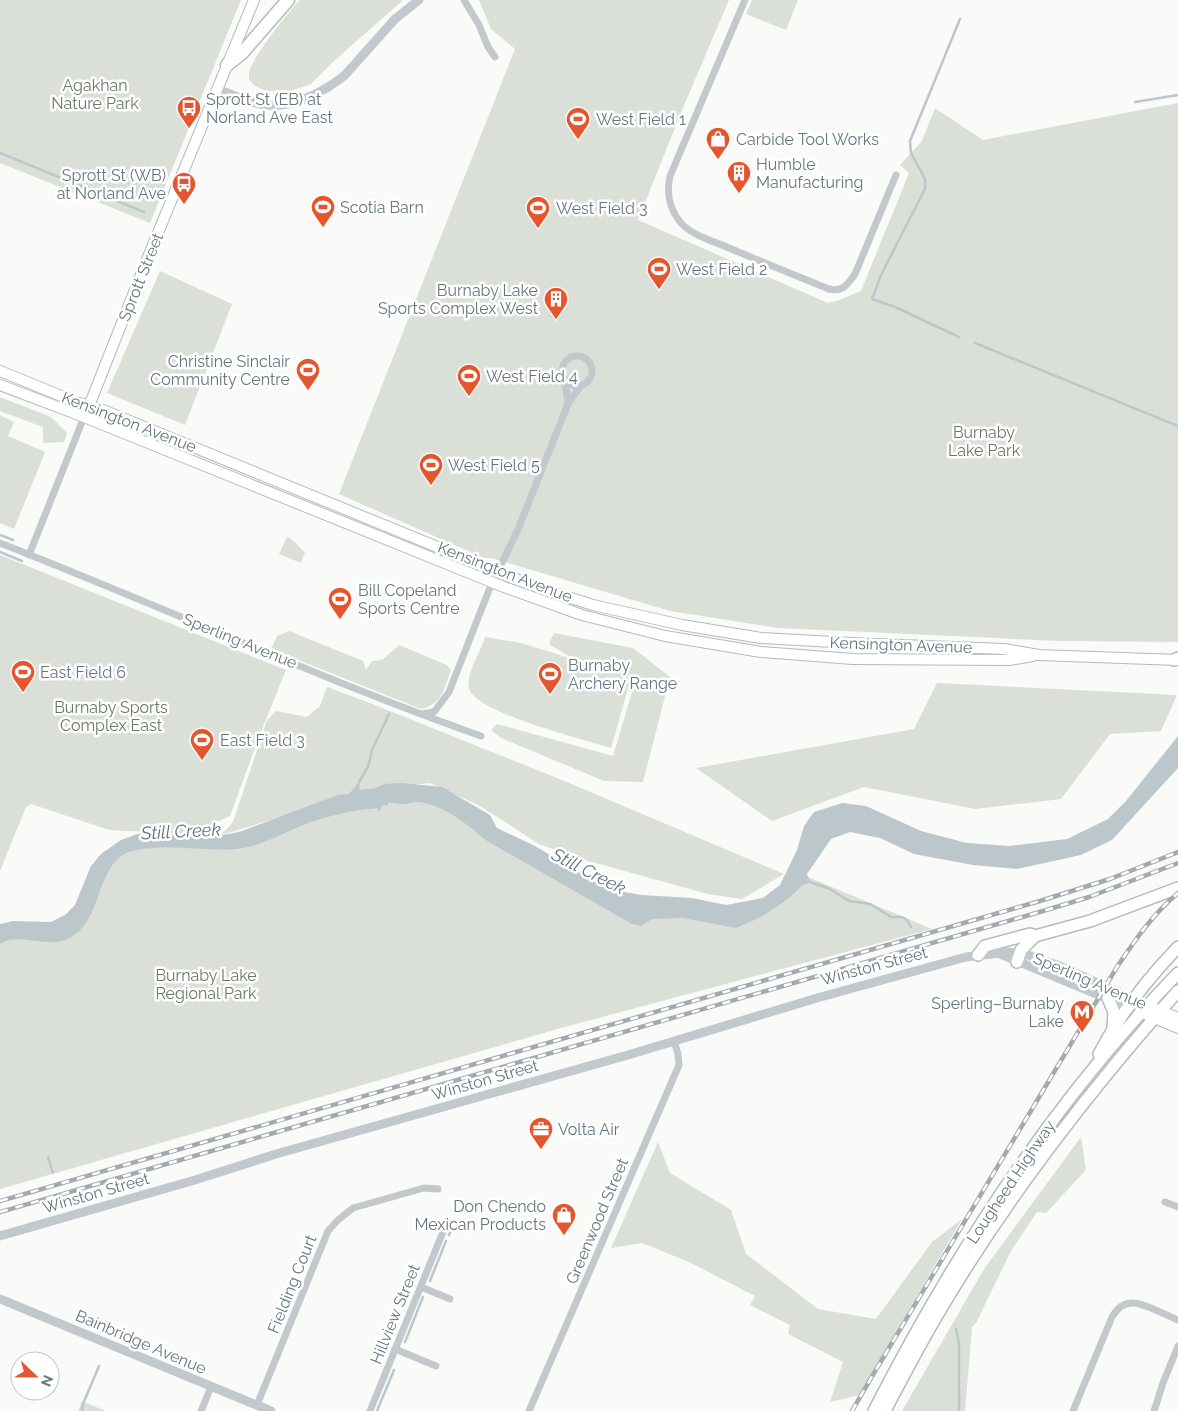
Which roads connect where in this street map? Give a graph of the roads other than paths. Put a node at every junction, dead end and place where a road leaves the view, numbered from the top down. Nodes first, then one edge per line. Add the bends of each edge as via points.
1 (254, 0) edge
2 (288, 0) edge
3 (419, 0) edge
4 (464, 0) edge
5 (745, 0) edge
6 (495, 57) dead end
7 (227, 65) junction
8 (217, 89) junction
9 (896, 175) dead end
10 (0, 371) edge
11 (564, 380) junction
12 (0, 385) edge
13 (581, 385) junction
14 (568, 404) junction
15 (89, 406) junction
16 (84, 417) junction
17 (0, 543) edge
18 (29, 555) junction
19 (498, 571) junction
20 (493, 582) junction
21 (1039, 655) junction
22 (1177, 660) edge
23 (420, 714) junction
24 (481, 736) dead end
25 (1178, 888) edge
26 (1035, 936) junction
27 (1178, 947) edge
28 (978, 955) junction
29 (1018, 958) junction
30 (1178, 973) edge
31 (1178, 991) edge
32 (1108, 998) junction
33 (1131, 1002) junction
34 (1144, 1008) junction
35 (1157, 1015) junction
36 (1178, 1018) edge
37 (1113, 1026) junction
38 (1178, 1028) edge
39 (674, 1041) junction
40 (1090, 1072) junction
41 (438, 1189) dead end
42 (1165, 1202) dead end
43 (1178, 1207) edge
44 (445, 1227) dead end
45 (0, 1236) edge
46 (421, 1287) junction
47 (0, 1299) edge
48 (450, 1299) dead end
49 (1178, 1320) edge
50 (1178, 1346) edge
51 (395, 1349) junction
52 (436, 1366) dead end
53 (211, 1387) junction
54 (257, 1405) junction
55 (201, 1411) edge
56 (271, 1411) edge
57 (370, 1411) edge
58 (529, 1411) edge
59 (874, 1411) edge
60 (885, 1411) edge
61 (1073, 1411) edge
62 (1154, 1411) edge

1 - 7 main road, Sprott Street
2 - 7 highway via 242,53
3 - 8 street via 395,19 345,75 306,98 266,105
4 - 6 street
5 - 9 street via 670,176 669,201 682,224 697,234 829,289 839,290 855,274
7 - 8 main road, Sprott Street
8 - 15 main road, Sprott Street
10 - 15 main road, Kensington Avenue
11 - 13 street via 572,385
11 - 13 street via 564,362 572,356 582,356 590,362 592,372 588,381
11 - 14 street
12 - 16 main road, Kensington Avenue
13 - 14 street
14 - 19 street
15 - 16 main road, Sprott Street
15 - 19 main road, Kensington Avenue
16 - 18 street, Sprott Street
16 - 20 main road, Kensington Avenue
17 - 18 street, Sperling Avenue
18 - 23 street, Sperling Avenue
19 - 20 street
19 - 21 main road, Kensington Avenue via 543,590 593,605 753,637 1004,649
20 - 21 main road, Kensington Avenue via 551,605 610,622 665,636 761,652 853,659 1009,660
20 - 23 street via 449,692 434,712
21 - 22 main road, Kensington Avenue
23 - 24 street, Sperling Avenue
25 - 26 main road via 1090,921
26 - 28 main road via 1030,934 985,946
26 - 29 main road
27 - 33 main road
28 - 29 street, Sperling Avenue via 1008,952
28 - 39 street, Winston Street
29 - 32 street, Sperling Avenue
29 - 33 street, Sperling Avenue via 1038,958 1060,966
30 - 34 main road, Lougheed Highway
31 - 35 main road, Lougheed Highway
32 - 33 street, Sperling Avenue
32 - 37 main road via 1114,1012
33 - 34 street, Sperling Avenue
33 - 37 main road
34 - 35 main road, Sperling Avenue
34 - 40 main road, Lougheed Highway
35 - 36 main road, Sperling Avenue
35 - 38 main road, Sperling Avenue
35 - 60 main road, Lougheed Highway via 1062,1130 971,1258
37 - 40 main road
39 - 45 street, Winston Street
39 - 58 street, Greenwood Street via 679,1065
40 - 59 main road, Lougheed Highway via 1037,1142 962,1253
41 - 54 street, Fielding Court via 424,1188 353,1208 328,1231
42 - 43 street
44 - 46 street, Hillview Street
46 - 48 street
46 - 51 street, Hillview Street
47 - 53 street, Bainbridge Avenue
49 - 61 street via 1135,1302 1118,1308
50 - 62 street
51 - 52 street
51 - 57 street, Hillview Street
53 - 54 street, Bainbridge Avenue
53 - 55 street
54 - 56 street, Bainbridge Avenue

